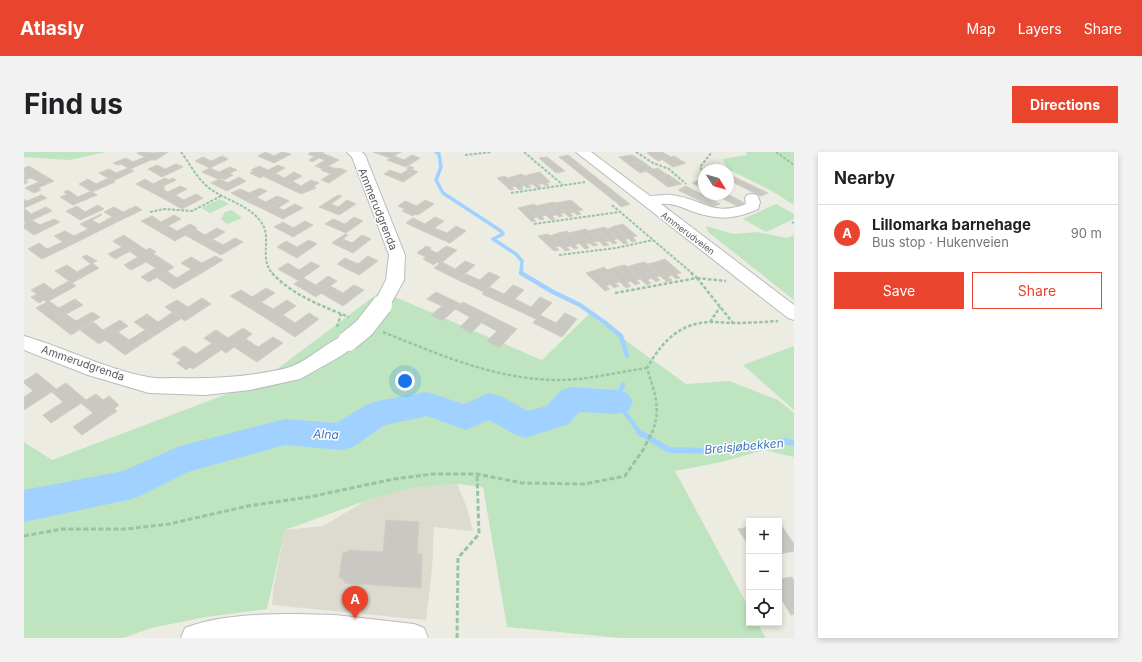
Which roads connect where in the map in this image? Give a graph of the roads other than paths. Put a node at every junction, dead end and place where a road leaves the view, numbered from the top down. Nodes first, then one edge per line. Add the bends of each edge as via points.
1 (354, 152) edge
2 (583, 152) edge
3 (752, 198) dead end
4 (646, 201) junction
5 (789, 317) edge
6 (24, 343) edge
7 (195, 638) edge
8 (414, 638) edge

1 - 6 street, Ammerudgrenda, bridge via 358,155 397,255 395,280 382,305 364,328 334,351 293,374 250,382 205,386 149,385 95,370
2 - 4 street, Ammerudveien
3 - 4 street via 753,206 725,214 709,212 671,199
4 - 5 street, Ammerudveien
7 - 8 street via 256,629 312,628

